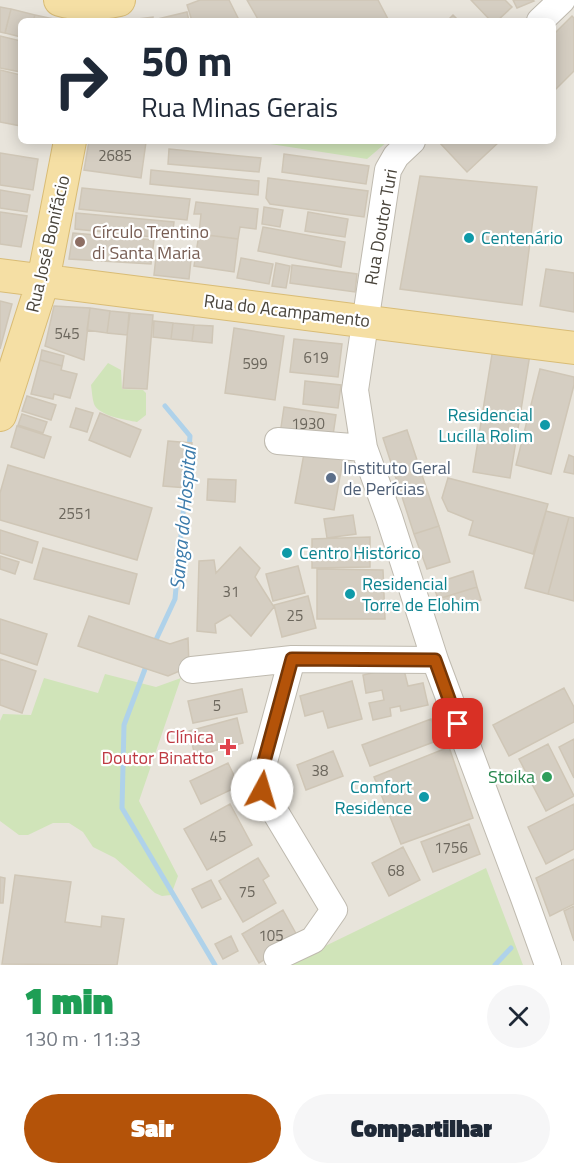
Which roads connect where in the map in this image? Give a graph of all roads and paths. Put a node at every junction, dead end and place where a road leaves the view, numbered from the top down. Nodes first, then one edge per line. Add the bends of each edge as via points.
1 (60, 0) edge
2 (562, 0) edge
3 (103, 9) edge
4 (543, 18) edge
5 (69, 144) edge
6 (409, 144) edge
7 (0, 275) edge
8 (44, 281) junction
9 (365, 321) junction
10 (574, 348) edge
11 (0, 415) edge
12 (278, 441) dead end
13 (364, 448) junction
14 (292, 659) junction
15 (435, 660) junction
16 (192, 670) dead end
17 (277, 957) dead end
18 (548, 965) edge

1 - 3 main road
2 - 4 street
5 - 8 main road, Rua José Bonifácio
6 - 9 street, Rua Doutor Turi via 388,170
7 - 8 main road, Rua do Acampamento
8 - 9 main road, Rua do Acampamento
8 - 11 main road, Rua José Bonifácio
9 - 10 main road, Rua do Acampamento
9 - 13 street, Rua Doutor Turi via 355,390
12 - 13 street
13 - 15 street, Rua Doutor Turi
14 - 15 street
14 - 16 street
14 - 17 street via 262,769 262,790 334,910 313,940
15 - 18 street, Rua Doutor Turi

